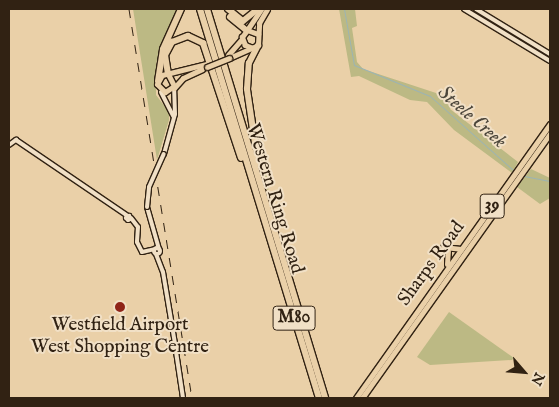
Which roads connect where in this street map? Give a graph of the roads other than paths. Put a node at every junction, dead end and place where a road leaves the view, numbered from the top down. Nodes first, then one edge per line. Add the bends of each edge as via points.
1 (181, 9) edge
2 (200, 9) edge
3 (207, 9) edge
4 (227, 9) edge
5 (260, 9) edge
6 (267, 9) edge
7 (464, 9) edge
8 (476, 9) edge
9 (246, 30) junction
10 (258, 34) junction
11 (242, 39) junction
12 (256, 46) junction
13 (550, 54) edge
14 (229, 57) junction
15 (550, 61) edge
16 (207, 66) junction
17 (168, 74) junction
18 (189, 75) junction
19 (158, 81) junction
20 (174, 88) junction
21 (160, 90) junction
22 (174, 95) junction
23 (173, 121) junction
24 (550, 124) edge
25 (550, 133) edge
26 (9, 146) edge
27 (537, 153) junction
28 (527, 158) junction
29 (500, 201) junction
30 (270, 238) junction
31 (443, 247) dead end
32 (461, 249) junction
33 (157, 250) junction
34 (280, 250) junction
35 (448, 251) dead end
36 (442, 278) junction
37 (184, 398) edge
38 (319, 398) edge
39 (325, 398) edge
40 (356, 398) edge
41 (362, 398) edge

1 - 19 highway via 163,49
2 - 30 highway, Western Ring Road / M80
3 - 34 highway, Western Ring Road / M80
4 - 5 highway via 243,21
4 - 9 highway via 235,25
5 - 9 main road
6 - 10 main road via 259,23
7 - 15 street
8 - 13 street
9 - 10 main road
9 - 11 main road
10 - 12 main road
11 - 12 main road
11 - 14 main road via 238,49
12 - 14 main road
12 - 34 highway via 249,63 248,106
14 - 16 main road, bridge
16 - 17 main road
16 - 18 main road
17 - 19 main road
17 - 20 main road via 174,80
17 - 30 highway via 165,56 172,42 188,36 203,43
18 - 20 main road
18 - 22 street
19 - 21 main road
20 - 21 main road via 169,92
20 - 22 street
21 - 23 street via 170,105
22 - 23 street
23 - 33 street, bridge via 170,137 150,184 147,207
24 - 28 main road, Sharps Road / 39
25 - 27 main road, Sharps Road / 39
26 - 33 street via 15,141 23,145 135,223 137,244 142,252
27 - 28 main road
27 - 29 main road, Sharps Road / 39
28 - 29 main road, Sharps Road / 39
29 - 32 main road, Sharps Road / 39
29 - 36 main road, Sharps Road / 39
30 - 38 highway, Western Ring Road / M80
31 - 32 main road
32 - 36 main road, Sharps Road / 39
33 - 37 street
34 - 39 highway, Western Ring Road / M80
35 - 36 main road via 450,257
36 - 40 main road, Sharps Road via 432,287
36 - 41 main road, Sharps Road / 39

